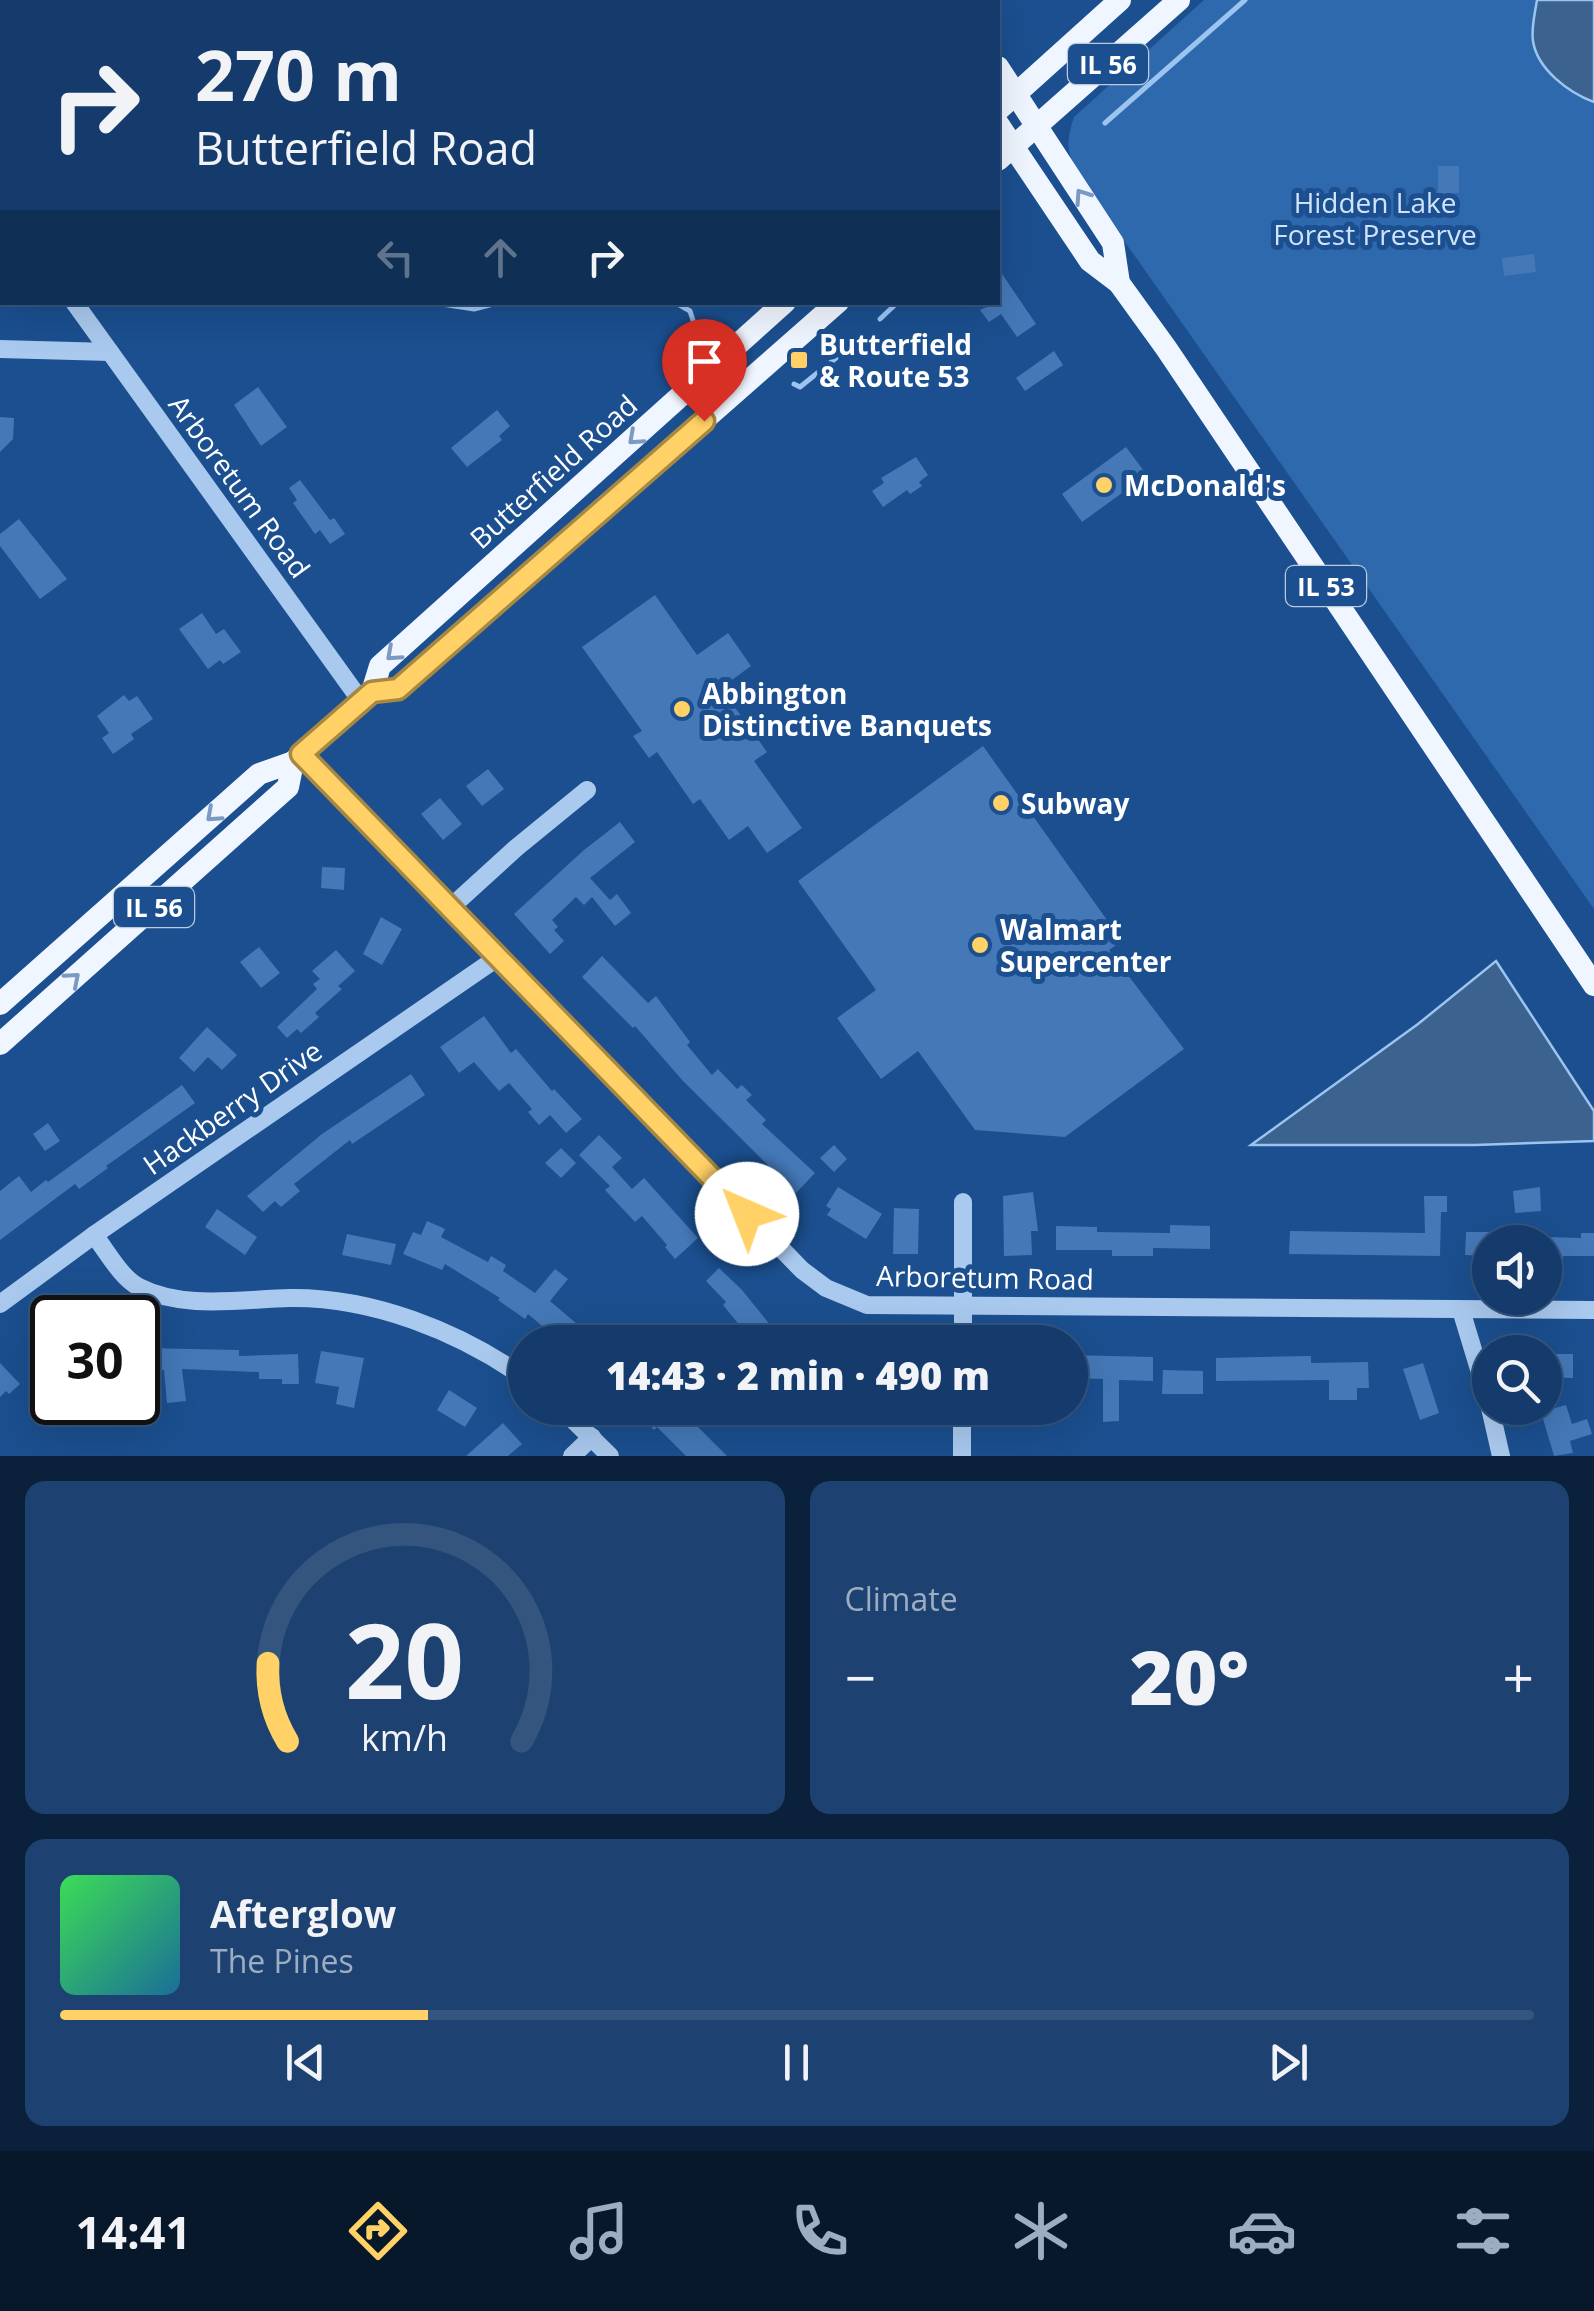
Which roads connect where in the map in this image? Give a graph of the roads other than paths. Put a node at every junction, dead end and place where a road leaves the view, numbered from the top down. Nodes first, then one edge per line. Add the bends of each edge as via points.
1 (1120, 0) edge
2 (1180, 0) edge
3 (1000, 76) edge
4 (1006, 102) edge
5 (1036, 127) junction
6 (1005, 154) edge
7 (1119, 284) junction
8 (76, 305) edge
9 (783, 305) edge
10 (835, 305) edge
11 (0, 350) edge
12 (110, 352) junction
13 (366, 696) junction
14 (297, 758) junction
15 (586, 790) dead end
16 (449, 909) junction
17 (497, 958) junction
18 (1594, 985) edge
19 (0, 1004) edge
20 (0, 1044) edge
21 (963, 1202) dead end
22 (94, 1235) junction
23 (0, 1304) edge
24 (963, 1306) junction
25 (1461, 1310) junction
26 (1594, 1310) edge
27 (963, 1325) edge
28 (508, 1368) edge
29 (579, 1425) edge
30 (962, 1425) edge
31 (592, 1437) junction
32 (572, 1456) edge
33 (610, 1456) edge
34 (962, 1456) edge
35 (1500, 1456) edge

1 - 4 main road, IL 56
2 - 5 main road, IL 56
3 - 4 main road, IL 53
4 - 5 main road, IL 53
5 - 6 main road, IL 56
7 -> 5 main road, IL 53 via 1113,243
6 - 7 main road, IL 53 via 1090,261
7 - 18 main road, IL 53
8 - 12 street, Arboretum Road
9 -> 13 main road, Butterfield Road / IL 56 via 380,666
10 - 13 main road, Butterfield Road / IL 56 via 398,689
11 - 12 street
12 - 13 street, Arboretum Road
13 - 14 main road, Butterfield Road / IL 56
14 - 16 street, Arboretum Road
14 -> 19 main road, Butterfield Road / IL 56 via 259,774
20 -> 14 main road, Butterfield Road / IL 56 via 288,787
15 - 16 street
16 - 17 street, Arboretum Road
17 - 22 street, Hackberry Drive
17 - 24 street, Arboretum Road via 814,1280 867,1304
21 - 24 street
22 - 23 street, Hackberry Drive
22 - 28 street via 134,1285 159,1295 354,1305 454,1336
24 - 25 street, Arboretum Road
24 - 27 street
25 - 26 street, Arboretum Road
25 - 35 street
29 - 31 street
30 - 34 street
31 - 32 street
31 - 33 street

